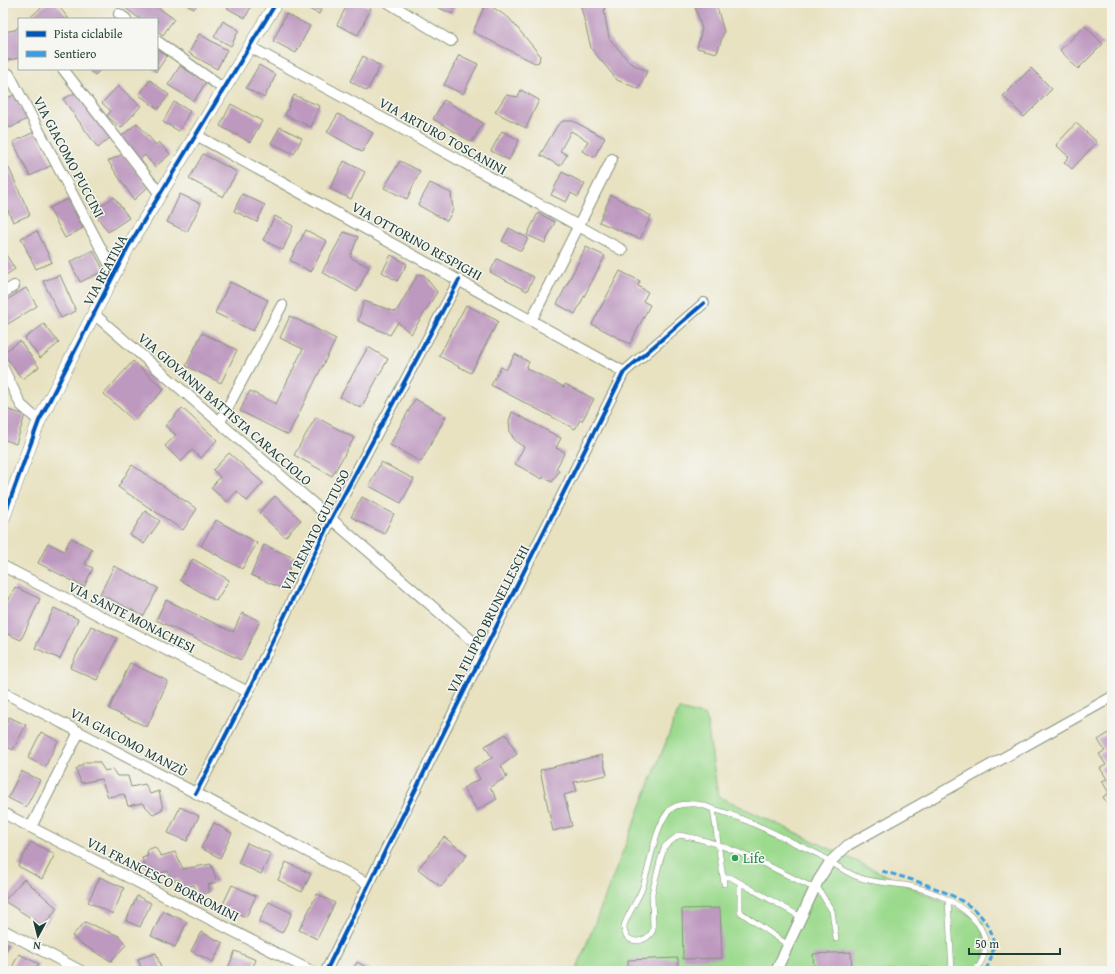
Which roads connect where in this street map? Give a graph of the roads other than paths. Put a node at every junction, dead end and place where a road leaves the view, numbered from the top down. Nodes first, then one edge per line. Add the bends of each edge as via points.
1 (276, 3) edge
2 (389, 3) edge
3 (451, 41) dead end
4 (158, 42) edge
5 (250, 47) junction
6 (64, 70) edge
7 (9, 74) dead end
8 (224, 89) junction
9 (196, 135) junction
10 (612, 159) dead end
11 (160, 194) junction
12 (578, 227) junction
13 (622, 250) dead end
14 (115, 275) junction
15 (459, 280) junction
16 (14, 286) dead end
17 (3, 293) edge
18 (704, 303) dead end
19 (282, 305) dead end
20 (94, 314) junction
21 (531, 320) junction
22 (3, 368) edge
23 (624, 372) junction
24 (40, 421) junction
25 (220, 422) junction
26 (3, 519) edge
27 (330, 519) junction
28 (3, 566) edge
29 (484, 651) junction
30 (3, 692) edge
31 (248, 692) junction
32 (1112, 697) edge
33 (79, 732) junction
34 (196, 793) junction
35 (713, 808) junction
36 (3, 813) edge
37 (31, 827) junction
38 (718, 845) junction
39 (830, 862) junction
40 (723, 877) junction
41 (740, 883) junction
42 (369, 884) junction
43 (724, 884) dead end
44 (815, 886) junction
45 (948, 900) junction
46 (801, 917) junction
47 (3, 930) edge
48 (836, 939) dead end
49 (788, 945) junction
50 (81, 971) edge
51 (311, 971) edge
52 (326, 971) edge
53 (776, 971) edge
54 (952, 971) edge
55 (975, 971) edge

1 - 5 street, VIA REATINA
2 - 3 street
4 - 8 street
5 - 8 street, VIA REATINA
5 - 12 street, VIA ARTURO TOSCANINI
6 - 11 street
7 - 14 street, VIA GIACOMO PUCCINI
8 - 9 street, VIA REATINA
9 - 11 street, VIA REATINA
9 - 15 street, VIA OTTORINO RESPIGHI
10 - 12 street
11 - 14 street, VIA REATINA via 128,247
12 - 13 street, VIA ARTURO TOSCANINI
12 - 21 street
14 - 20 street, VIA REATINA
15 - 21 street, VIA OTTORINO RESPIGHI
15 - 27 street, VIA RENATO GUTTUSO
16 - 17 street
18 - 23 street, VIA FILIPPO BRUNELLESCHI
19 - 25 street
20 - 24 street, VIA REATINA
20 - 25 street, VIA GIOVANNI BATTISTA CARACCIOLO
21 - 23 street, VIA OTTORINO RESPIGHI
22 - 24 street via 21,405
23 - 29 street, VIA FILIPPO BRUNELLESCHI
24 - 26 street, VIA REATINA
25 - 27 street, VIA GIOVANNI BATTISTA CARACCIOLO
27 - 29 street, VIA GIOVANNI BATTISTA CARACCIOLO
27 - 31 street, VIA RENATO GUTTUSO
28 - 31 street, VIA SANTE MONACHESI
29 - 42 street, VIA FILIPPO BRUNELLESCHI
30 - 33 street, VIA GIACOMO MANZÙ
31 - 34 street, VIA RENATO GUTTUSO
32 - 39 street via 848,845
33 - 34 street, VIA GIACOMO MANZÙ
33 - 37 street
34 - 42 street, VIA GIACOMO MANZÙ
35 - 38 lane
35 - 38 lane via 697,803 679,804 668,811 660,826 643,889 625,921 624,930 630,938 643,940 653,930 652,893 665,846 679,835
35 - 39 lane via 731,813
36 - 37 street, VIA FRANCESCO BORROMINI
37 - 51 street, VIA FRANCESCO BORROMINI
38 - 40 lane
38 - 44 lane
39 - 44 street
39 - 45 lane via 856,876 885,884 914,887
40 - 41 lane via 730,877
40 - 43 lane
41 - 46 lane
41 - 49 lane via 740,912
42 - 52 street, VIA FILIPPO BRUNELLESCHI
44 - 46 street
44 - 48 lane via 832,911
45 - 54 lane
45 - 55 lane via 972,917 985,936 984,958
46 - 49 street
47 - 50 street
49 - 53 street

